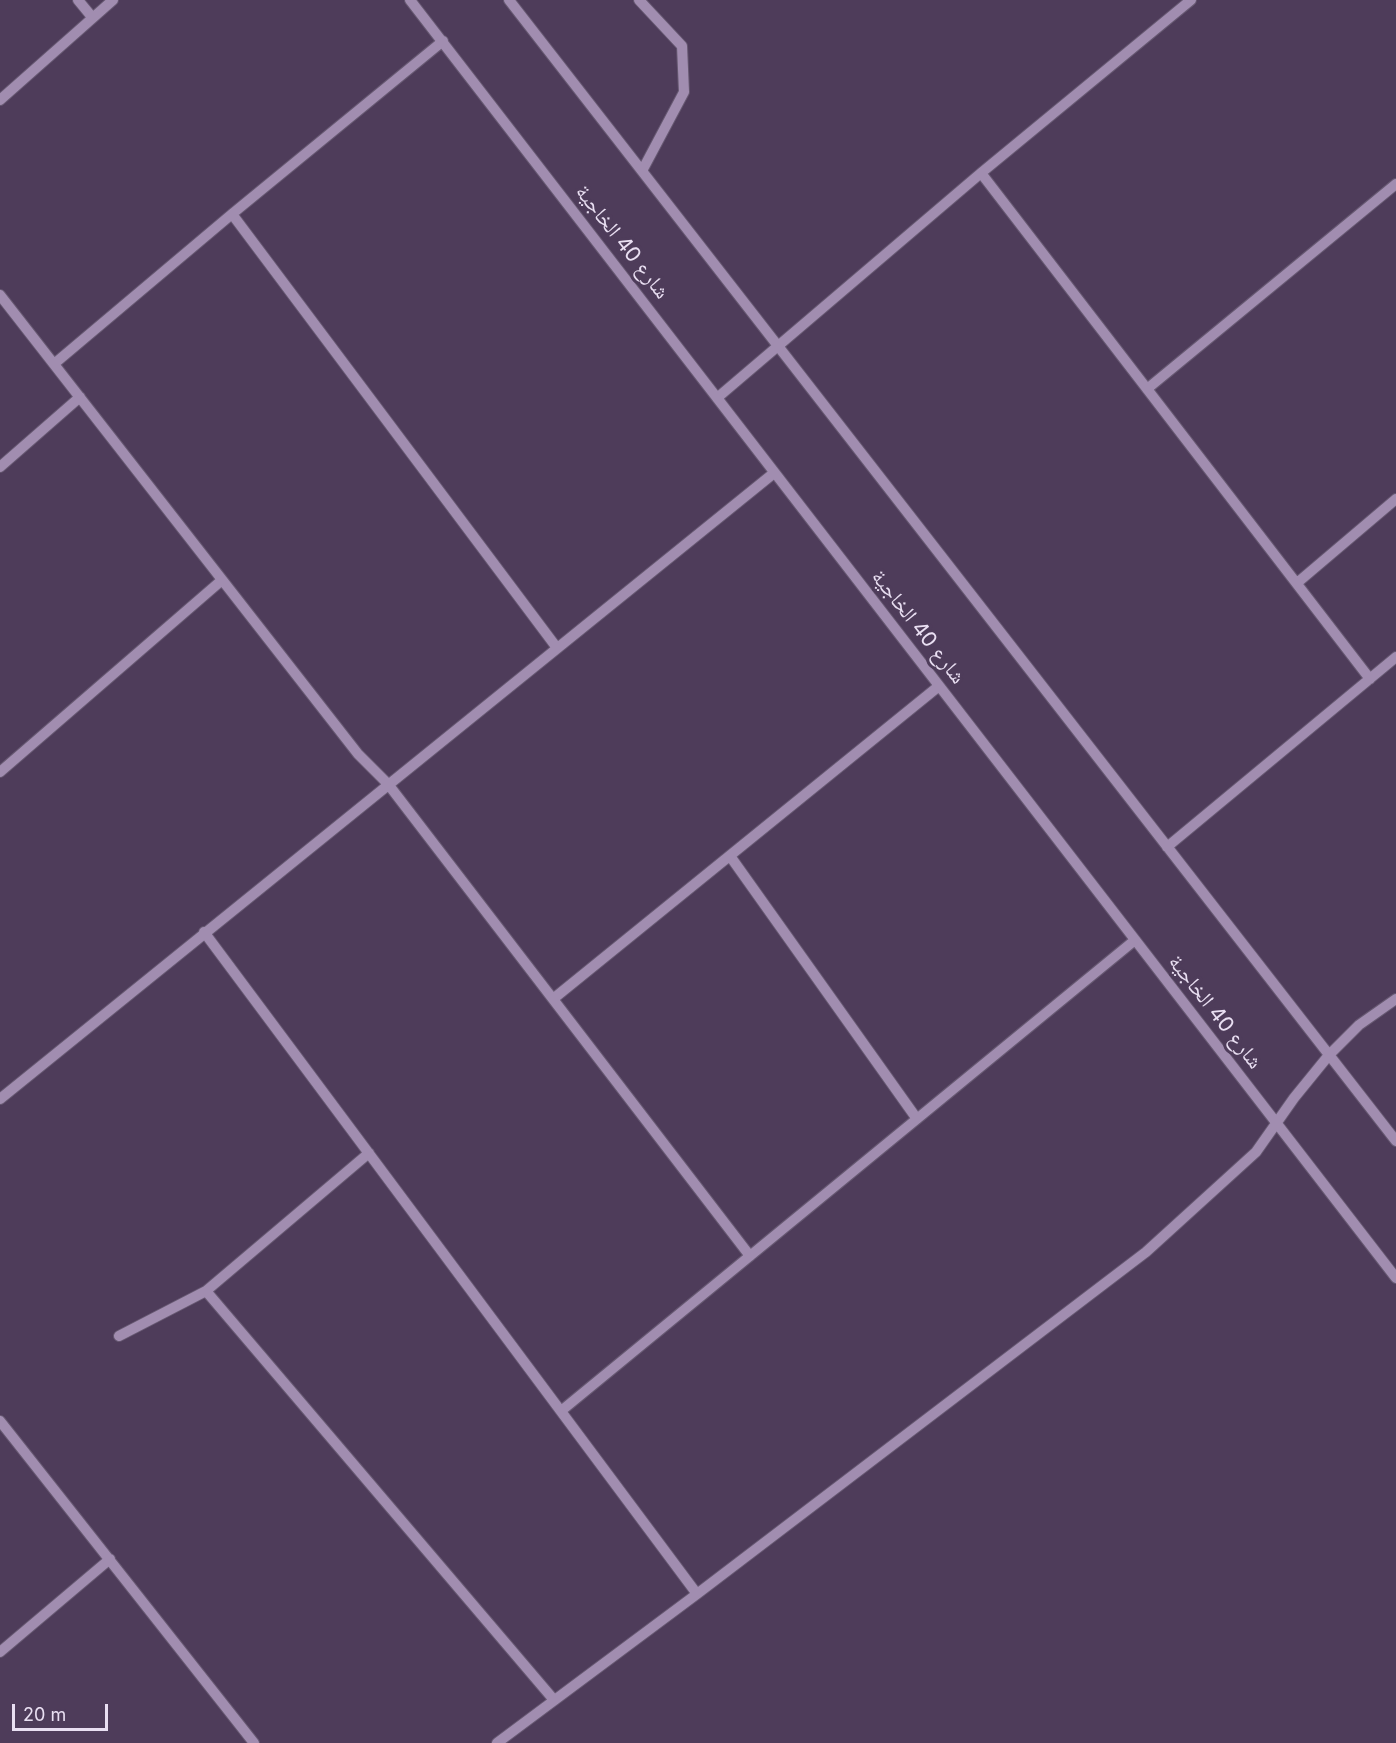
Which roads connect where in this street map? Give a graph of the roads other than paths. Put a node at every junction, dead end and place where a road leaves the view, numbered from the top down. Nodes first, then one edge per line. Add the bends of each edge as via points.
1 (78, 0) edge
2 (113, 0) edge
3 (410, 0) edge
4 (508, 0) edge
5 (639, 0) edge
6 (1191, 0) edge
7 (92, 17) junction
8 (443, 41) junction
9 (0, 100) edge
10 (642, 171) junction
11 (981, 173) junction
12 (1396, 184) edge
13 (232, 214) junction
14 (0, 295) edge
15 (780, 347) junction
16 (54, 364) junction
17 (1147, 388) junction
18 (80, 398) junction
19 (717, 398) junction
20 (0, 467) edge
21 (774, 473) junction
22 (1396, 499) edge
23 (222, 580) junction
24 (1297, 583) junction
25 (557, 648) junction
26 (1396, 657) edge
27 (1370, 679) junction
28 (939, 686) junction
29 (0, 772) edge
30 (388, 784) junction
31 (1167, 847) junction
32 (730, 856) junction
33 (204, 932) junction
34 (1135, 940) junction
35 (553, 999) junction
36 (1396, 999) edge
37 (1329, 1055) junction
38 (0, 1099) edge
39 (917, 1119) junction
40 (1276, 1123) junction
41 (1396, 1141) edge
42 (369, 1154) junction
43 (750, 1256) junction
44 (1396, 1278) edge
45 (206, 1291) junction
46 (119, 1336) dead end
47 (561, 1411) junction
48 (0, 1421) edge
49 (110, 1560) junction
50 (697, 1594) junction
51 (0, 1652) edge
52 (555, 1700) junction
53 (254, 1743) edge
54 (497, 1743) edge

1 - 7 street
2 - 7 street
3 - 8 street, شارع 40 الخاجية
4 - 10 street
5 - 10 street via 682,46 684,92
6 - 11 street
7 - 9 street
8 - 13 street
8 - 19 street, شارع 40 الخاجية
10 - 15 street
11 - 15 street
11 - 17 street
12 - 17 street
13 - 16 street
13 - 25 street
14 - 16 street
15 - 19 street
15 - 31 street
16 - 18 street
17 - 24 street
18 - 20 street
18 - 23 street
19 - 21 street, شارع 40 الخاجية
21 - 25 street
21 - 28 street, شارع 40 الخاجية
22 - 24 street
23 - 29 street
23 - 30 street via 358,754
24 - 27 street
25 - 30 street
26 - 27 street
27 - 31 street
28 - 32 street
28 - 34 street, شارع 40 الخاجية
30 - 33 street
30 - 35 street
31 - 37 street
32 - 35 street
32 - 39 street
33 - 38 street
33 - 42 street
34 - 39 street
34 - 40 street, شارع 40 الخاجية
35 - 43 street
36 - 37 street via 1359,1025
37 - 40 street
37 - 41 street
39 - 43 street
40 - 44 street, شارع 40 الخاجية
40 - 50 street via 1256,1152 1146,1252
42 - 45 street
42 - 47 street
43 - 47 street
45 - 46 street
45 - 52 street
47 - 50 street
48 - 49 street
49 - 51 street
49 - 53 street
50 - 52 street
52 - 54 street

